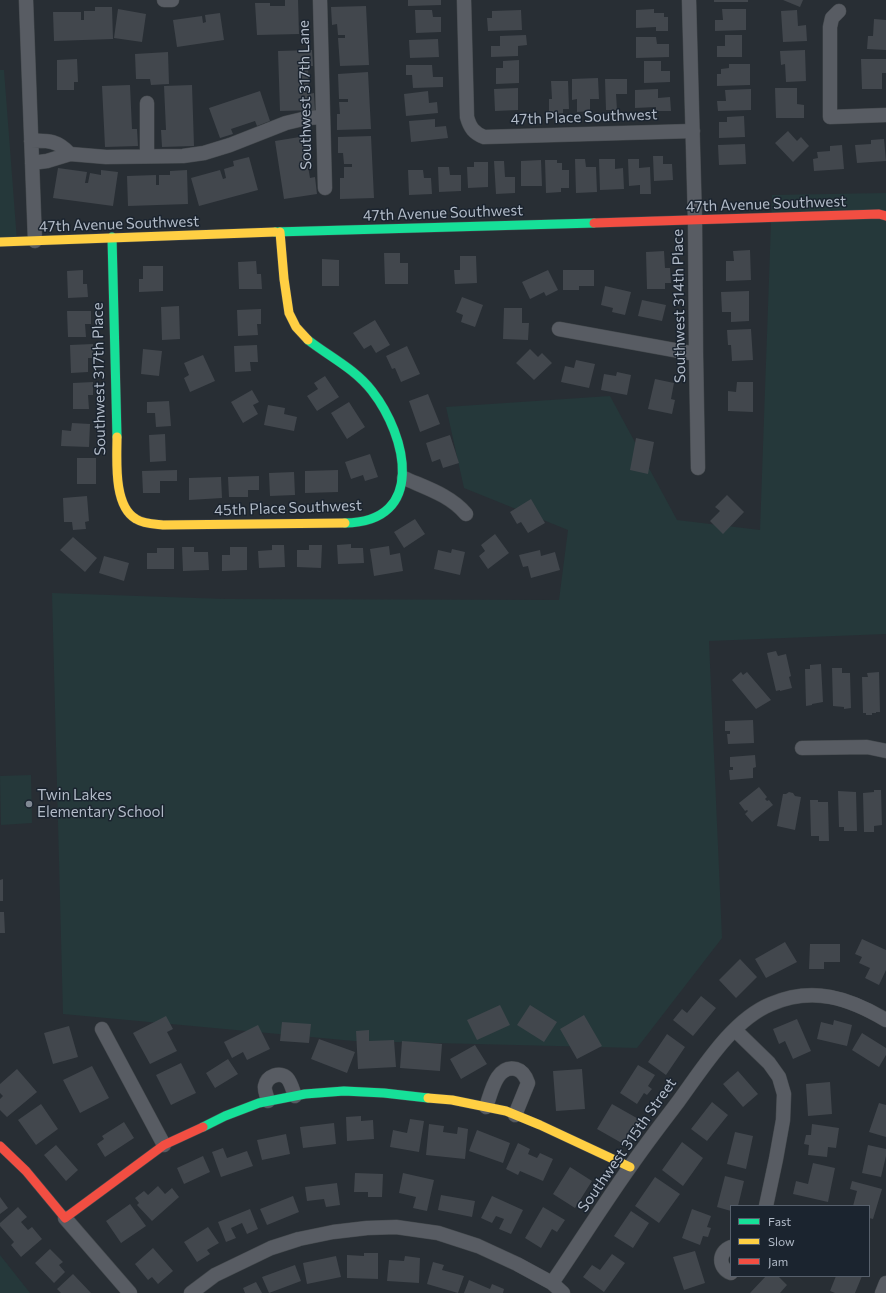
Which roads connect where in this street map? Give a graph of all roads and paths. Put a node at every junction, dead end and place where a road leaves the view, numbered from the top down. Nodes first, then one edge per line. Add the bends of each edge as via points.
1 (26, 0) edge
2 (164, 0) edge
3 (172, 0) edge
4 (320, 0) edge
5 (464, 0) edge
6 (689, 0) edge
7 (839, 11) dead end
8 (147, 103) dead end
9 (886, 115) edge
10 (323, 117) junction
11 (693, 131) junction
12 (31, 141) junction
13 (70, 154) junction
14 (148, 156) junction
15 (32, 163) junction
16 (325, 188) dead end
17 (886, 216) edge
18 (695, 220) junction
19 (280, 232) junction
20 (112, 237) junction
21 (35, 241) junction
22 (0, 242) edge
23 (559, 329) dead end
24 (696, 354) junction
25 (698, 468) dead end
26 (404, 478) junction
27 (466, 514) dead end
28 (132, 517) joint
29 (802, 748) dead end
30 (886, 752) edge
31 (886, 1020) edge
32 (102, 1029) dead end
33 (734, 1030) junction
34 (294, 1096) junction
35 (268, 1101) junction
36 (486, 1107) junction
37 (515, 1115) junction
38 (164, 1145) junction
39 (0, 1146) edge
40 (630, 1167) junction
41 (766, 1205) edge
42 (65, 1218) junction
43 (730, 1248) edge
44 (730, 1272) edge
45 (886, 1282) edge
46 (552, 1283) junction
47 (130, 1293) edge
48 (191, 1293) edge
49 (562, 1293) edge
50 (882, 1293) edge

1 - 12 street
2 - 3 street
4 - 10 street, Southwest 317th Lane
5 - 11 street, 47th Place Southwest via 467,117 476,134 484,137
6 - 11 street, Southwest 314th Place
7 - 9 street via 832,18 830,27 830,117
8 - 14 street
10 - 14 street via 286,123 204,153
10 - 16 street, Southwest 317th Lane
11 - 18 street, Southwest 314th Place
12 - 13 street via 53,142
12 - 15 street
13 - 14 street via 106,157
13 - 15 street
15 - 21 street
17 - 18 street, 47th Avenue Southwest via 879,214
18 - 19 street, 47th Avenue Southwest
18 - 24 street, Southwest 314th Place
19 - 20 street, 47th Avenue Southwest
19 - 26 street, 45th Place Southwest via 285,289 291,318 298,330 349,368 374,392 395,434 402,458
20 - 21 street, 47th Avenue Southwest
20 - 28 street, Southwest 317th Place via 118,484 122,502
21 - 22 street, 47th Avenue Southwest
23 - 24 street
24 - 25 street, Southwest 314th Place
26 - 27 street via 452,500
26 - 28 street, 45th Place Southwest via 390,508 377,517 359,522 164,525 147,524
29 - 30 street via 868,747
31 - 33 street, Southwest 315th Street via 845,1000 805,995 772,1003 756,1011
32 - 38 street
33 - 40 street, Southwest 315th Street
33 - 41 street via 769,1063 779,1077 784,1094 782,1128
34 - 35 street
34 - 35 street via 288,1078 281,1074 266,1080 264,1087
34 - 36 street via 344,1091 384,1093 452,1100
35 - 38 street via 225,1116
36 - 37 street
36 - 37 street via 497,1077 505,1070 515,1069 524,1074 528,1083
37 - 40 street
38 - 42 street
39 - 42 street via 26,1171
40 - 46 street, Southwest 315th Street
42 - 47 street
43 - 44 street via 723,1253 721,1261 724,1269
45 - 50 street
46 - 48 street via 478,1246 438,1233 396,1227 340,1231 299,1239 271,1248 215,1275
46 - 49 street

